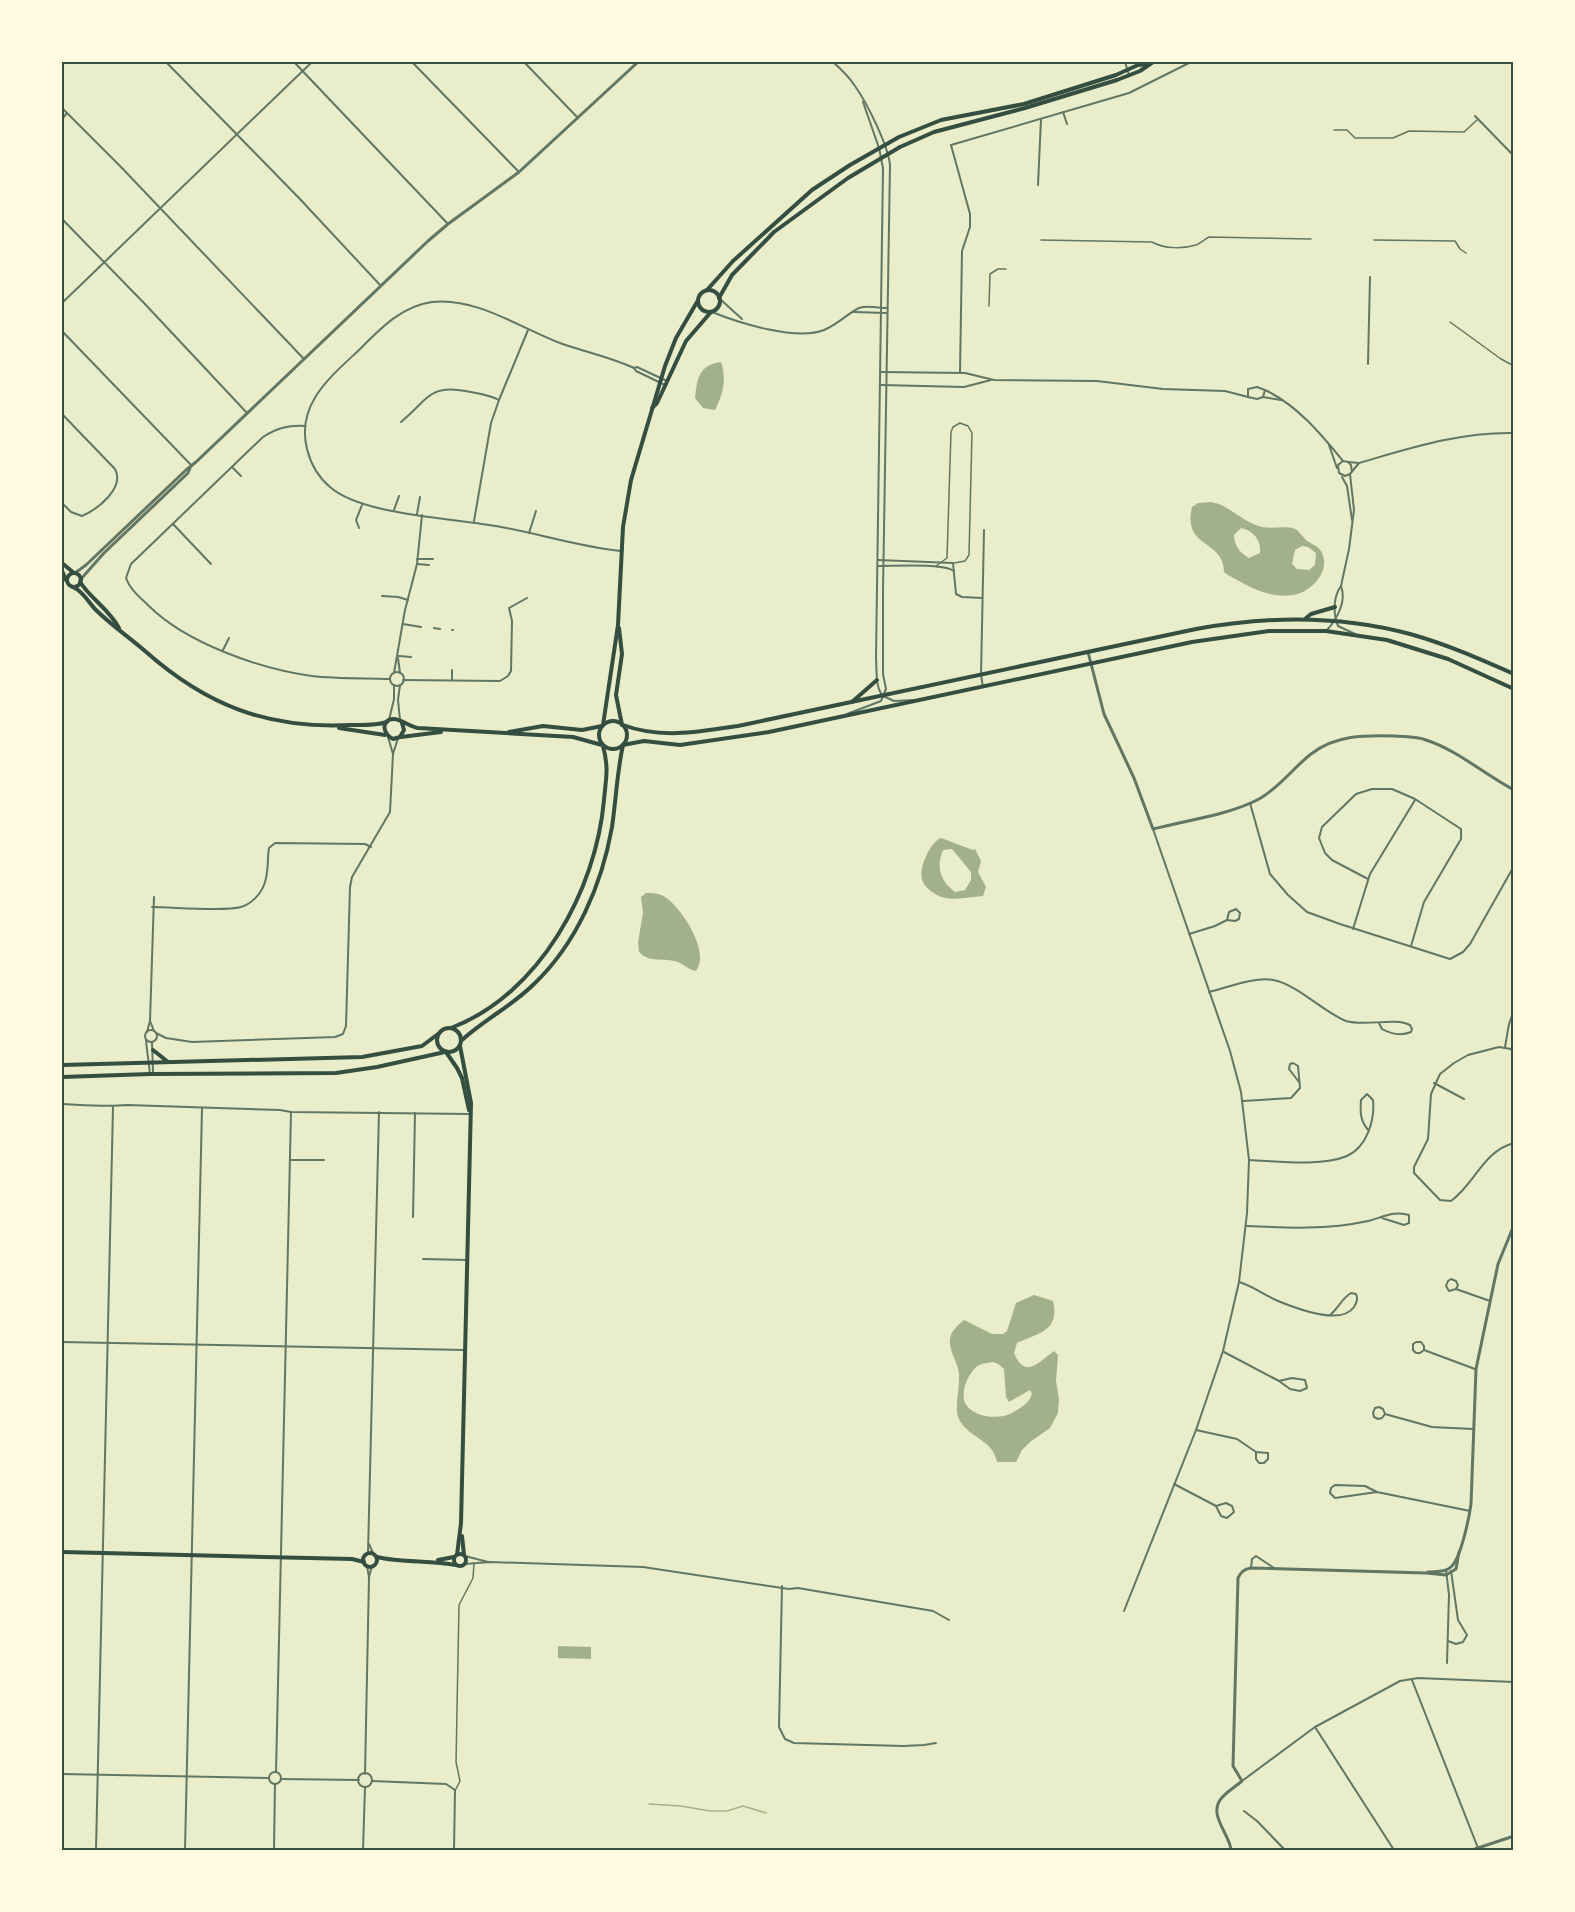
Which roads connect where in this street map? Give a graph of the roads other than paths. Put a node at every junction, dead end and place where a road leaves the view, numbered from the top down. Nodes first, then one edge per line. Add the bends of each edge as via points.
1 (166, 62) edge
2 (294, 62) edge
3 (312, 62) edge
4 (412, 62) edge
5 (524, 62) edge
6 (638, 62) edge
7 (833, 62) edge
8 (1125, 62) edge
9 (1191, 62) edge
10 (632, 63) edge
11 (1151, 63) edge
12 (303, 70) junction
13 (1127, 70) junction
14 (1130, 75) junction
15 (862, 99) junction
16 (62, 108) edge
17 (1063, 112) junction
18 (67, 113) junction
19 (578, 118) junction
20 (1477, 118) joint
21 (62, 119) edge
22 (1041, 119) junction
23 (1067, 124) dead end
24 (1334, 130) dead end
25 (236, 135) junction
26 (884, 145) junction
27 (879, 148) junction
28 (888, 154) junction
29 (1514, 156) edge
30 (881, 158) junction
31 (519, 172) junction
32 (1038, 185) dead end
33 (159, 209) junction
34 (62, 219) edge
35 (448, 224) junction
36 (1311, 239) dead end
37 (1041, 240) dead end
38 (1374, 240) dead end
39 (1466, 253) dead end
40 (103, 262) junction
41 (1006, 269) dead end
42 (1370, 277) dead end
43 (381, 286) junction
44 (707, 290) junction
45 (719, 298) junction
46 (698, 302) junction
47 (62, 303) edge
48 (989, 306) dead end
49 (881, 308) junction
50 (887, 308) junction
51 (711, 312) junction
52 (854, 312) junction
53 (881, 312) junction
54 (886, 313) junction
55 (744, 321) junction
56 (1450, 322) dead end
57 (528, 330) junction
58 (62, 331) edge
59 (304, 359) junction
60 (1368, 364) dead end
61 (1514, 366) edge
62 (881, 372) junction
63 (886, 372) junction
64 (960, 373) junction
65 (660, 380) junction
66 (994, 380) junction
67 (666, 383) junction
68 (881, 385) junction
69 (887, 386) junction
70 (1248, 389) junction
71 (1265, 390) junction
72 (1235, 392) junction
73 (1248, 397) junction
74 (1263, 397) junction
75 (499, 400) junction
76 (1284, 400) junction
77 (652, 408) junction
78 (247, 413) junction
79 (62, 414) edge
80 (401, 422) dead end
81 (305, 426) junction
82 (1514, 433) edge
83 (1328, 443) junction
84 (1342, 461) junction
85 (1348, 462) junction
86 (1359, 463) junction
87 (191, 467) junction
88 (232, 467) junction
89 (1337, 470) junction
90 (1351, 473) junction
91 (1340, 475) junction
92 (241, 476) dead end
93 (399, 495) dead end
94 (420, 497) dead end
95 (62, 503) edge
96 (362, 504) junction
97 (394, 510) junction
98 (536, 511) dead end
99 (417, 514) junction
100 (422, 515) junction
101 (474, 521) junction
102 (1352, 523) junction
103 (173, 524) junction
104 (359, 528) dead end
105 (984, 530) dead end
106 (529, 533) junction
107 (621, 551) junction
108 (417, 559) junction
109 (433, 559) dead end
110 (878, 560) junction
111 (884, 560) junction
112 (944, 562) junction
113 (62, 563) edge
114 (953, 563) junction
115 (211, 564) dead end
116 (417, 564) junction
117 (429, 565) dead end
118 (878, 566) junction
119 (884, 566) junction
120 (935, 567) junction
121 (62, 571) edge
122 (954, 571) junction
123 (74, 573) junction
124 (67, 581) junction
125 (80, 581) junction
126 (1341, 586) junction
127 (74, 587) junction
128 (382, 596) dead end
129 (527, 598) dead end
130 (982, 598) junction
131 (408, 600) junction
132 (1335, 608) junction
133 (1305, 619) junction
134 (1336, 620) junction
135 (403, 624) junction
136 (618, 625) junction
137 (421, 627) dead end
138 (119, 628) junction
139 (434, 628) dead end
140 (440, 629) dead end
141 (1326, 631) junction
142 (1355, 634) junction
143 (229, 638) dead end
144 (223, 650) junction
145 (1088, 652) junction
146 (398, 657) junction
147 (411, 657) dead end
148 (1090, 664) junction
149 (452, 670) dead end
150 (394, 673) junction
151 (400, 673) junction
152 (1514, 674) edge
153 (981, 675) junction
154 (390, 679) junction
155 (403, 680) junction
156 (877, 680) junction
157 (452, 681) junction
158 (394, 685) junction
159 (400, 685) junction
160 (983, 687) junction
161 (1514, 689) edge
162 (883, 696) junction
163 (920, 701) junction
164 (851, 703) junction
165 (838, 719) junction
166 (388, 721) junction
167 (401, 722) junction
168 (603, 725) junction
169 (622, 725) junction
170 (333, 727) junction
171 (447, 731) junction
172 (505, 732) junction
173 (387, 736) junction
174 (399, 738) junction
175 (602, 745) junction
176 (623, 745) junction
177 (393, 754) junction
178 (1514, 790) edge
179 (1415, 800) junction
180 (1250, 803) junction
181 (1154, 829) junction
182 (371, 847) junction
183 (1514, 866) edge
184 (1368, 879) junction
185 (154, 897) dead end
186 (152, 907) junction
187 (1227, 920) junction
188 (1353, 929) junction
189 (1189, 934) junction
190 (1411, 946) junction
191 (1209, 992) junction
192 (1514, 1011) edge
193 (150, 1021) junction
194 (1379, 1023) junction
195 (451, 1028) junction
196 (147, 1032) junction
197 (155, 1032) junction
198 (438, 1034) junction
199 (166, 1038) junction
200 (462, 1040) junction
201 (146, 1041) junction
202 (154, 1041) junction
203 (460, 1046) junction
204 (1505, 1047) junction
205 (153, 1050) junction
206 (445, 1052) junction
207 (1514, 1054) edge
208 (169, 1062) junction
209 (151, 1063) junction
210 (62, 1065) edge
211 (151, 1074) junction
212 (62, 1077) edge
213 (1299, 1082) junction
214 (1434, 1083) junction
215 (1464, 1099) dead end
216 (1243, 1101) junction
217 (62, 1104) edge
218 (113, 1107) junction
219 (202, 1108) junction
220 (291, 1112) junction
221 (379, 1112) junction
222 (415, 1113) junction
223 (470, 1114) junction
224 (1369, 1131) junction
225 (1514, 1143) edge
226 (290, 1160) junction
227 (1249, 1160) junction
228 (324, 1161) dead end
229 (413, 1217) dead end
230 (1382, 1218) junction
231 (1514, 1225) edge
232 (1246, 1226) junction
233 (423, 1259) dead end
234 (467, 1260) junction
235 (1239, 1282) junction
236 (1456, 1289) dead end
237 (1491, 1301) junction
238 (1330, 1315) junction
239 (62, 1342) edge
240 (109, 1343) junction
241 (197, 1345) junction
242 (286, 1346) junction
243 (374, 1348) junction
244 (465, 1350) junction
245 (1424, 1350) junction
246 (1223, 1351) junction
247 (1476, 1369) junction
248 (1279, 1381) junction
249 (1385, 1414) junction
250 (1197, 1430) junction
251 (1474, 1430) junction
252 (1256, 1452) junction
253 (1174, 1484) junction
254 (1377, 1492) junction
255 (1216, 1506) junction
256 (1470, 1511) junction
257 (461, 1523) junction
258 (62, 1552) edge
259 (1459, 1552) junction
260 (103, 1553) junction
261 (456, 1555) junction
262 (192, 1556) junction
263 (464, 1556) junction
264 (281, 1558) junction
265 (352, 1559) junction
266 (370, 1559) junction
267 (434, 1561) junction
268 (490, 1562) junction
269 (474, 1563) junction
270 (465, 1564) junction
271 (456, 1565) junction
272 (1251, 1568) junction
273 (1450, 1568) junction
274 (1276, 1570) junction
275 (1446, 1573) junction
276 (1452, 1573) junction
277 (782, 1586) junction
278 (1124, 1611) dead end
279 (949, 1620) dead end
280 (1448, 1641) junction
281 (1447, 1663) dead end
282 (1412, 1679) junction
283 (1514, 1682) edge
284 (1315, 1727) junction
285 (936, 1743) dead end
286 (276, 1772) junction
287 (62, 1774) edge
288 (365, 1774) junction
289 (98, 1775) junction
290 (187, 1777) junction
291 (269, 1778) junction
292 (281, 1779) junction
293 (359, 1780) junction
294 (372, 1781) junction
295 (1242, 1781) junction
296 (275, 1784) junction
297 (365, 1787) junction
298 (455, 1790) junction
299 (1244, 1811) dead end
300 (1514, 1836) edge
301 (1478, 1848) junction
302 (96, 1851) edge
303 (186, 1851) edge
304 (274, 1851) edge
305 (363, 1851) edge
306 (454, 1851) edge
307 (1231, 1851) edge
308 (1285, 1851) edge
309 (1394, 1851) edge
310 (1472, 1851) edge

1 - 25 street
2 - 12 street
3 - 12 street
4 - 31 street
5 - 19 street
6 - 10 street
7 - 15 street via 856,86
8 - 13 street
9 - 17 street via 1129,93
10 - 19 street
11 - 13 main road
11 - 14 main road
12 - 25 street
12 - 35 street
13 - 14 street
13 - 26 main road via 1024,104 933,123
14 - 28 main road via 934,132
15 - 26 street
15 - 27 street
16 - 18 street
17 - 22 street
17 - 23 street
18 - 21 street
18 - 33 street
19 - 31 street
20 - 24 lane via 1464,132 1409,131 1393,138 1355,138 1346,130
20 - 29 street
22 - 32 street
22 - 64 street via 951,145 970,214 962,251
25 - 33 street
25 - 43 street
26 - 27 main road
26 - 28 street
27 - 30 street
27 - 44 main road via 805,196
28 - 30 main road
28 - 50 street
30 - 45 main road via 774,232 732,275
30 - 49 street
31 - 35 street
33 - 40 street
33 - 59 street
34 - 40 street
35 - 43 street
36 - 37 lane via 1209,237 1197,245 1176,247 1160,247 1152,242
38 - 39 lane via 1455,241
40 - 47 street
40 - 78 street
41 - 48 lane via 990,273
42 - 60 street
43 - 59 street
44 - 45 main road
44 - 46 main road via 700,294
45 - 51 main road via 719,305
45 - 55 street
46 - 51 main road via 704,311
46 - 65 main road via 676,338
49 - 50 street
49 - 52 street via 864,307
49 - 53 street
50 - 54 street
51 - 55 street
51 - 67 main road via 686,341
52 - 53 street
52 - 55 street via 824,330 806,333 774,331
53 - 54 street
53 - 62 street
54 - 63 street
56 - 61 lane
57 - 65 street
57 - 75 street
57 - 81 street via 460,303 432,302 409,309 388,322 325,381 312,399
58 - 87 street
59 - 78 street
62 - 63 street
62 - 68 street
63 - 64 street
63 - 69 street
64 - 66 street
65 - 67 street
65 - 77 main road
66 - 69 street via 964,387
66 - 72 street via 1089,381
67 - 77 main road
68 - 69 street
68 - 110 street
69 - 111 street
70 - 71 street
70 - 72 street
70 - 73 street
71 - 74 street
71 - 76 street
72 - 73 street
73 - 74 street
74 - 76 street
75 - 80 street via 465,390 440,389
75 - 101 street via 483,459
76 - 83 street
77 - 107 main road via 631,480
78 - 87 street
79 - 95 street via 115,469 118,478 115,488 82,516
81 - 88 street via 289,425 270,432
81 - 96 street via 304,438 317,474 332,489
82 - 86 street via 1454,437
83 - 84 street
83 - 89 street
84 - 85 street
84 - 89 street
85 - 86 street
85 - 90 street
86 - 90 street
87 - 123 street
87 - 125 street
88 - 92 street
88 - 103 street
89 - 91 street
90 - 91 street
90 - 102 street
91 - 102 street via 1347,486
93 - 97 street
94 - 99 street
96 - 97 street
96 - 104 street via 356,520
97 - 99 street
98 - 106 street
99 - 100 street
100 - 101 street
100 - 108 street
101 - 106 street
102 - 126 street
103 - 115 street
103 - 144 street via 131,564 128,584 170,624
105 - 130 street
106 - 107 street
107 - 136 main road
108 - 109 street
108 - 116 street
110 - 111 street
110 - 118 street
111 - 112 street
111 - 119 street
112 - 114 street
112 - 114 lane via 948,552 951,432 962,423 972,433 969,555 965,561
112 - 120 lane
113 - 123 main road
114 - 122 street
116 - 117 street
116 - 131 street
118 - 119 street
118 - 156 street
119 - 120 street
119 - 162 street
120 - 122 street
121 - 124 main road
122 - 130 street via 957,595
123 - 124 main road
123 - 125 main road
124 - 127 main road
125 - 127 main road
125 - 138 main road via 87,593 113,616
126 - 132 street
126 - 134 street
127 - 138 main road
128 - 131 street
129 - 157 street via 509,608 512,621 508,676 494,682
130 - 153 street
131 - 135 street
132 - 133 main road
132 - 134 street
133 - 134 main road
133 - 145 main road via 1222,624
134 - 141 street
134 - 142 street via 1338,626
134 - 152 main road via 1422,637
135 - 137 street
135 - 146 street
136 - 168 main road
136 - 169 main road via 622,654 616,695
138 - 170 main road via 172,675 243,712 271,720
139 - 140 street
141 - 142 main road
141 - 148 main road via 1224,636
142 - 161 main road via 1434,654
143 - 144 street
144 - 154 street via 255,663 311,676
145 - 148 street
145 - 153 main road
146 - 147 street
146 - 150 street
146 - 151 street
148 - 160 main road
148 - 181 street via 1104,714
149 - 157 street
150 - 151 street
150 - 154 street
151 - 155 street
153 - 160 street
153 - 162 main road
154 - 158 street
155 - 157 street
155 - 159 street
156 - 162 street
156 - 164 main road
158 - 159 street
158 - 166 street
159 - 167 street
160 - 163 main road
162 - 163 street via 894,701
162 - 164 main road
162 - 165 street via 881,701
163 - 165 main road
164 - 169 main road via 699,732 652,733
165 - 176 main road via 687,744 644,741
166 - 167 main road
166 - 170 main road via 375,726
166 - 173 main road via 384,729
167 - 171 main road
167 - 174 main road via 404,730
168 - 169 main road via 613,721
168 - 172 main road via 578,730 543,726
168 - 175 main road via 598,734
169 - 176 main road via 627,734
170 - 173 main road
171 - 172 main road
171 - 174 main road
172 - 175 main road via 573,737
173 - 174 main road
173 - 177 street
174 - 177 street
175 - 176 main road via 613,750
175 - 195 main road via 608,770 601,831 573,910 550,947 523,979 485,1010
176 - 200 main road via 610,835 597,885 585,912 564,948 536,983
177 - 182 street via 391,808
178 - 180 street via 1426,740 1371,736 1346,738 1318,749 1272,791
179 - 184 street
179 - 184 street via 1392,789 1367,790 1348,800 1322,827 1320,842 1329,858
179 - 190 street via 1459,826 1462,835 1424,902
180 - 181 street
180 - 188 street via 1270,874 1278,886 1307,912
181 - 189 street
182 - 186 street via 275,843 269,848 264,885 249,903 234,908
182 - 199 street via 350,886 343,1034 192,1042
183 - 190 street via 1463,952 1450,959
184 - 188 street
185 - 186 street
186 - 193 street
187 - 187 street via 1231,910 1239,912 1237,920
187 - 189 street
188 - 190 street
189 - 191 street
191 - 194 street via 1273,980 1347,1021
191 - 216 street
192 - 204 street
193 - 196 street
193 - 197 street
194 - 194 street via 1404,1023 1412,1029 1396,1034 1382,1029
195 - 198 main road
195 - 200 main road via 458,1030
196 - 197 street
196 - 201 street
197 - 199 street
197 - 202 street
198 - 206 main road via 438,1045
198 - 208 main road via 422,1046 362,1057
199 - 202 street
200 - 203 main road
201 - 202 street
201 - 209 street
202 - 205 street
203 - 206 main road
203 - 223 main road
204 - 207 street
204 - 214 street via 1461,1059
205 - 208 main road
205 - 209 street
206 - 211 main road via 336,1073
206 - 223 main road via 462,1078
208 - 209 main road
209 - 210 main road
209 - 211 street
211 - 212 main road
213 - 213 street via 1289,1069 1290,1064 1298,1066
213 - 216 street via 1300,1088 1291,1098
214 - 215 street
214 - 225 street via 1428,1139 1413,1172 1440,1200 1454,1199 1492,1154
216 - 227 street
217 - 218 street
218 - 219 street
218 - 240 street
219 - 220 street
219 - 241 street
220 - 221 street
220 - 226 street
221 - 222 street
221 - 243 street
222 - 223 street
222 - 229 street
223 - 234 main road
224 - 224 street via 1361,1120 1360,1108 1360,1100 1366,1094 1372,1097 1374,1107
224 - 227 street via 1348,1156 1315,1162
226 - 228 street
226 - 242 street
227 - 232 street
230 - 230 street via 1405,1213 1410,1218 1404,1225
230 - 232 street via 1320,1229
231 - 237 street via 1501,1254
232 - 235 street
233 - 234 street
234 - 244 main road
235 - 238 street via 1276,1300
235 - 246 street
236 - 237 street
237 - 247 street
238 - 238 street via 1347,1295 1356,1294 1356,1304 1350,1312
239 - 240 street
240 - 241 street
240 - 260 street
241 - 242 street
241 - 262 street
242 - 243 street
242 - 264 street
243 - 244 street
243 - 266 street
244 - 257 main road
245 - 245 street via 1416,1353 1413,1344 1421,1342
245 - 247 street
246 - 248 street
246 - 250 street
247 - 251 street
248 - 248 street via 1290,1389 1307,1388 1301,1378
249 - 249 street via 1378,1419 1372,1413 1379,1407
249 - 251 street via 1432,1427
250 - 252 street via 1238,1439
250 - 253 street
251 - 256 street
252 - 252 street via 1268,1453 1268,1459 1259,1463
253 - 255 street
253 - 278 street
254 - 254 street via 1335,1498 1330,1493 1335,1485 1365,1486
254 - 256 street
255 - 255 street via 1226,1503 1234,1512 1227,1518 1221,1516
256 - 259 street
257 - 261 main road
257 - 263 main road
258 - 260 main road
259 - 273 street
259 - 276 street via 1458,1565
260 - 262 main road
260 - 289 street
261 - 263 main road
261 - 267 main road
261 - 271 main road
262 - 264 main road
262 - 290 street
263 - 268 street
263 - 270 main road
264 - 265 main road
264 - 286 street
265 - 266 main road
265 - 266 main road
266 - 267 main road
266 - 288 street
267 - 271 main road
268 - 269 street
268 - 277 street via 643,1567
269 - 270 street
269 - 298 lane via 473,1578 459,1605 456,1767 460,1781
270 - 271 main road
272 - 274 street
272 - 274 street via 1256,1556
272 - 295 street via 1243,1570 1238,1578 1233,1766
273 - 275 street
273 - 276 street
274 - 275 street
275 - 276 street
275 - 280 street
276 - 280 street via 1458,1620 1467,1635 1463,1642
277 - 279 street via 933,1611
277 - 285 street via 779,1727 783,1737 794,1743
280 - 281 street
282 - 283 street
282 - 284 street via 1389,1686
282 - 301 street
284 - 295 street
284 - 309 street
286 - 291 street
286 - 292 street
287 - 289 street
288 - 293 street
288 - 294 street
289 - 290 street
289 - 302 street
290 - 291 street
290 - 303 street
291 - 296 street
292 - 293 street
292 - 296 street
293 - 297 street
294 - 297 street
294 - 298 street via 446,1784
295 - 307 street via 1220,1799 1217,1809
296 - 304 street
297 - 305 street
298 - 306 street
299 - 308 street
300 - 301 street
301 - 310 street

